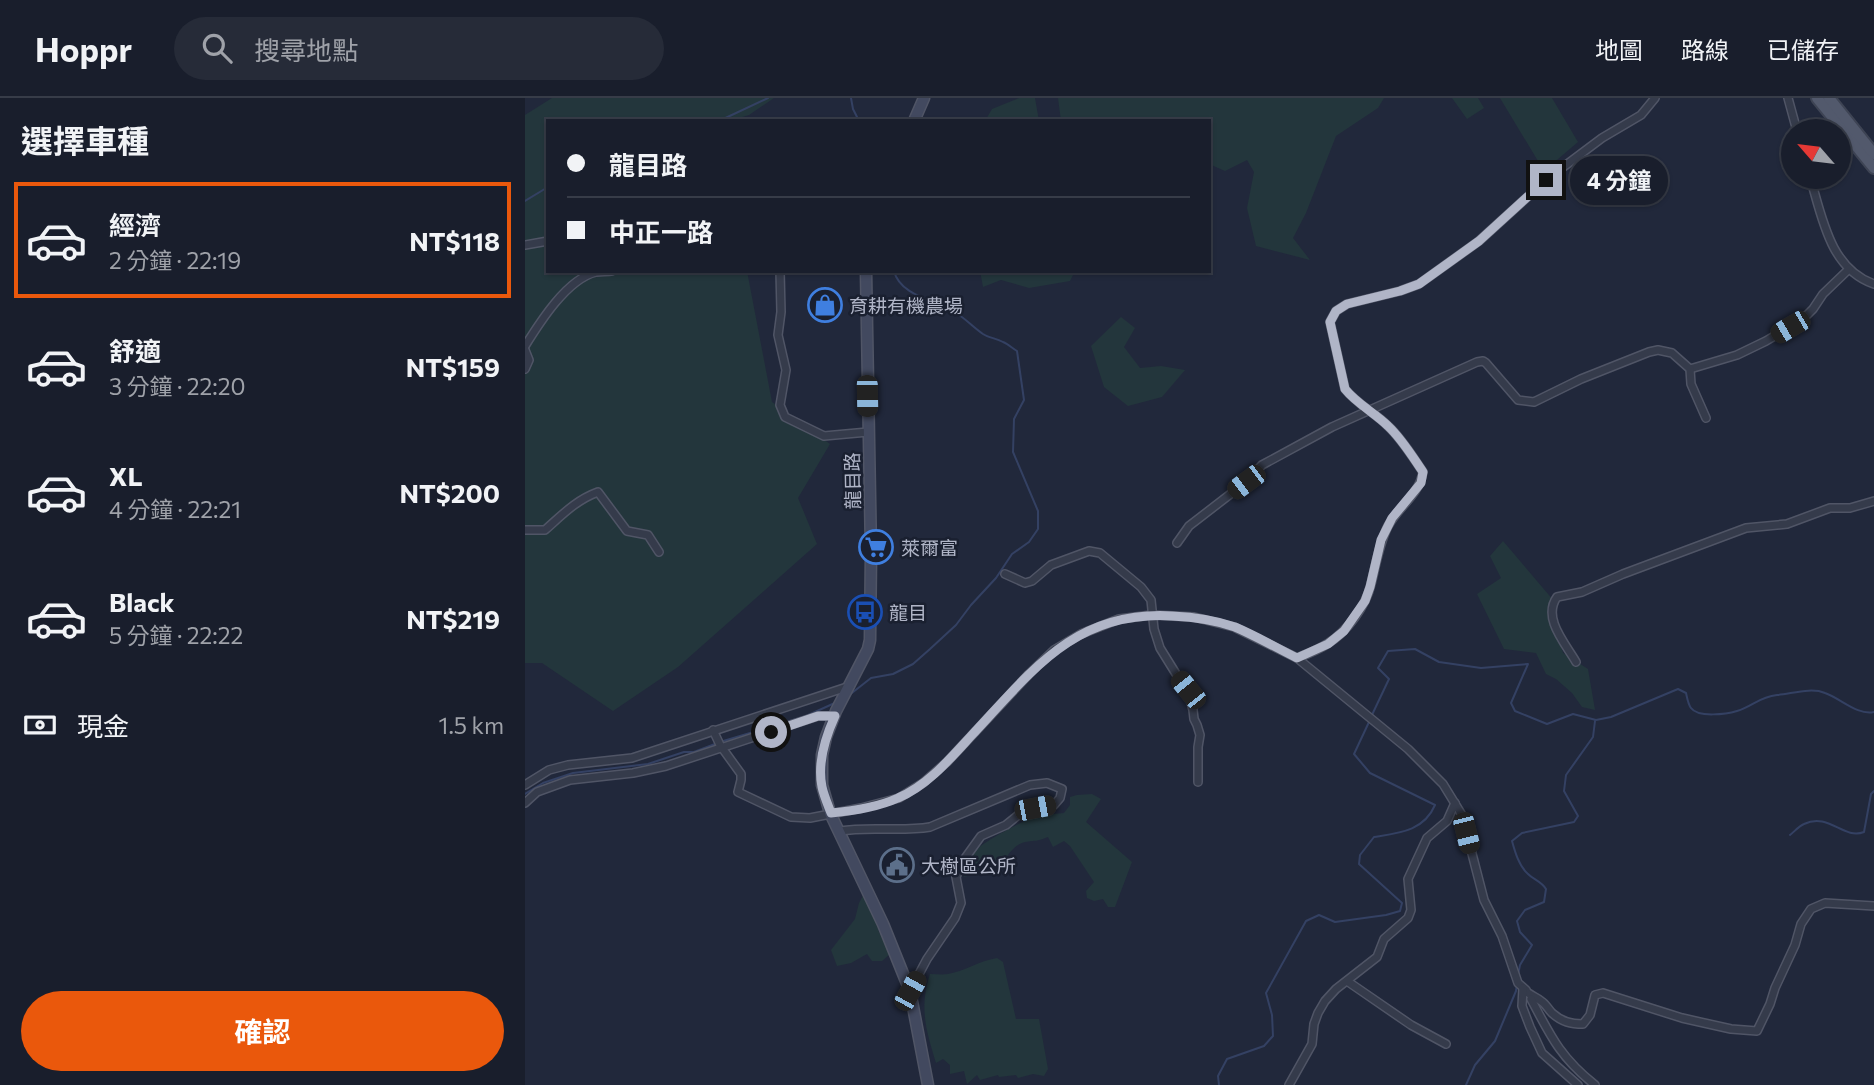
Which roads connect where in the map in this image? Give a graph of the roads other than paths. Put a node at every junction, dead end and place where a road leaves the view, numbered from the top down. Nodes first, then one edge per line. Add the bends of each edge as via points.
1 (924, 98) edge
2 (1655, 98) edge
3 (1788, 98) edge
4 (1818, 98) edge
5 (1829, 98) edge
6 (915, 119) edge
7 (1794, 119) edge
8 (1874, 154) edge
9 (1874, 168) edge
10 (1814, 189) edge
11 (546, 240) edge
12 (525, 245) edge
13 (1849, 269) junction
14 (595, 273) edge
15 (780, 273) edge
16 (866, 273) edge
17 (1874, 284) edge
18 (525, 348) edge
19 (525, 369) edge
20 (1690, 369) junction
21 (1370, 411) junction
22 (1706, 418) dead end
23 (868, 432) junction
24 (1874, 501) edge
25 (525, 530) edge
26 (1177, 543) dead end
27 (659, 552) dead end
28 (1005, 574) dead end
29 (1152, 615) junction
30 (1297, 658) junction
31 (1576, 662) dead end
32 (850, 686) junction
33 (836, 714) junction
34 (714, 733) junction
35 (722, 746) junction
36 (633, 766) junction
37 (1198, 782) dead end
38 (532, 786) edge
39 (525, 803) edge
40 (1455, 803) junction
41 (831, 813) junction
42 (840, 831) junction
43 (1874, 906) edge
44 (1346, 981) junction
45 (1521, 984) junction
46 (910, 991) junction
47 (1531, 999) dead end
48 (1446, 1044) dead end
49 (928, 1085) edge
50 (1289, 1085) edge
51 (1578, 1085) edge
52 (1595, 1085) edge

1 - 6 street
2 - 21 street via 1641,114 1546,180 1479,241 1419,284 1336,311 1330,322 1345,389
3 - 7 street
4 - 9 main road
5 - 8 main road
10 - 13 street via 1826,230
11 - 12 street
13 - 17 street
13 - 20 street via 1803,319 1737,355
14 - 18 street via 552,306
15 - 23 street via 778,335 786,370 782,413 824,436
16 - 23 street, 龍目路
18 - 19 street via 529,360
20 - 21 street via 1672,353 1658,350 1526,402 1513,396 1483,361
20 - 22 street via 1691,384
21 - 26 street via 1262,466 1189,526
21 - 30 street via 1387,425 1423,472 1421,483 1392,518 1381,540 1365,601 1344,631
23 - 32 street, 龍目路 via 870,640
24 - 31 street via 1831,508 1787,524 1747,528 1582,592 1557,597 1551,610 1555,624
25 - 27 street via 545,530 573,505 598,492 627,531 648,535
28 - 29 street via 1025,583 1051,565 1096,551 1141,587 1151,600
29 - 30 street via 1194,617 1234,627
29 - 37 street via 1160,648 1188,690 1199,735
29 - 41 street via 1109,622 1054,650 947,762 899,798
30 - 40 street via 1417,758
32 - 33 street, 龍目路
32 - 34 street
33 - 35 street
33 - 41 street via 822,755 822,785
34 - 35 street
34 - 36 street
35 - 36 street via 666,766
35 - 41 street via 741,774 738,792 791,817
36 - 38 street
36 - 38 street via 568,765 549,770
38 - 39 street
40 - 44 street via 1447,821 1427,838 1408,879 1408,918 1384,939 1377,957
40 - 45 street via 1484,900
41 - 42 street
42 - 46 street
42 - 46 street via 930,827 1030,785 1047,783 1062,789 1054,805 1022,812 981,836 956,877 961,903 955,918
43 - 45 street via 1825,903 1811,909 1757,1031 1672,1016 1603,993 1595,995 1583,1024 1570,1024 1526,993
44 - 48 street
44 - 50 street via 1318,1013 1312,1044
45 - 51 street via 1522,1006 1542,1053
46 - 49 street
47 - 52 street via 1555,1043

